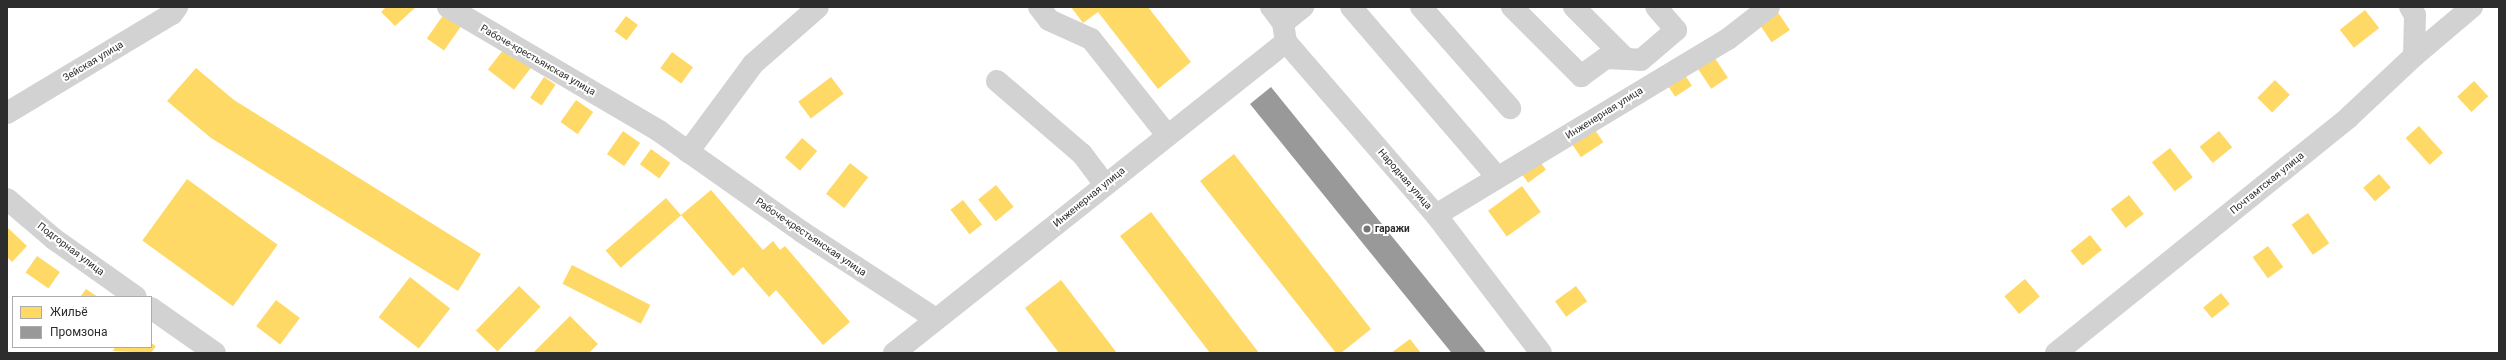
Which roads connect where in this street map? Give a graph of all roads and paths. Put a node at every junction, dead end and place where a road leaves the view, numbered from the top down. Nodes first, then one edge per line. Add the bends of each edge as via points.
1 (177, 7) edge
2 (448, 7) edge
3 (818, 7) edge
4 (1039, 7) edge
5 (1303, 7) edge
6 (1351, 7) edge
7 (1421, 7) edge
8 (1512, 7) edge
9 (1574, 7) edge
10 (1656, 7) edge
11 (1769, 7) edge
12 (2410, 7) edge
13 (2472, 7) edge
14 (1280, 24) edge
15 (2414, 56) junction
16 (1624, 57) junction
17 (997, 81) dead end
18 (1510, 108) dead end
19 (7, 113) edge
20 (1167, 135) junction
21 (688, 152) junction
22 (1498, 178) junction
23 (1106, 184) junction
24 (7, 199) edge
25 (1436, 215) junction
26 (135, 296) edge
27 (152, 309) edge
28 (936, 319) junction
29 (215, 353) edge
30 (894, 353) edge
31 (1541, 353) edge
32 (2056, 353) edge

1 - 19 street, Зейская улица via 172,14
2 - 21 street, Рабоче-крестьянская улица via 658,131
3 - 21 street via 753,64
4 - 20 street via 1049,20 1091,40
5 - 14 street, Инженерная улица
6 - 22 street
7 - 18 street
8 - 16 street via 1581,76 1606,58
9 - 16 street
10 - 16 street via 1676,30 1641,60
11 - 22 street, Инженерная улица via 1728,39
12 - 15 street via 2415,15
13 - 15 street, Почтамтская улица
14 - 20 street, Инженерная улица
14 - 25 street, Народная улица
15 - 32 street, Почтамтская улица via 2348,118
17 - 23 street via 1082,154
20 - 23 street, Инженерная улица
21 - 28 street, Рабоче-крестьянская улица via 802,232
22 - 25 street, Инженерная улица
23 - 28 street, Инженерная улица
24 - 26 street, Подгорная улица via 54,239
25 - 31 street, Народная улица
27 - 29 street
28 - 30 street, Инженерная улица

